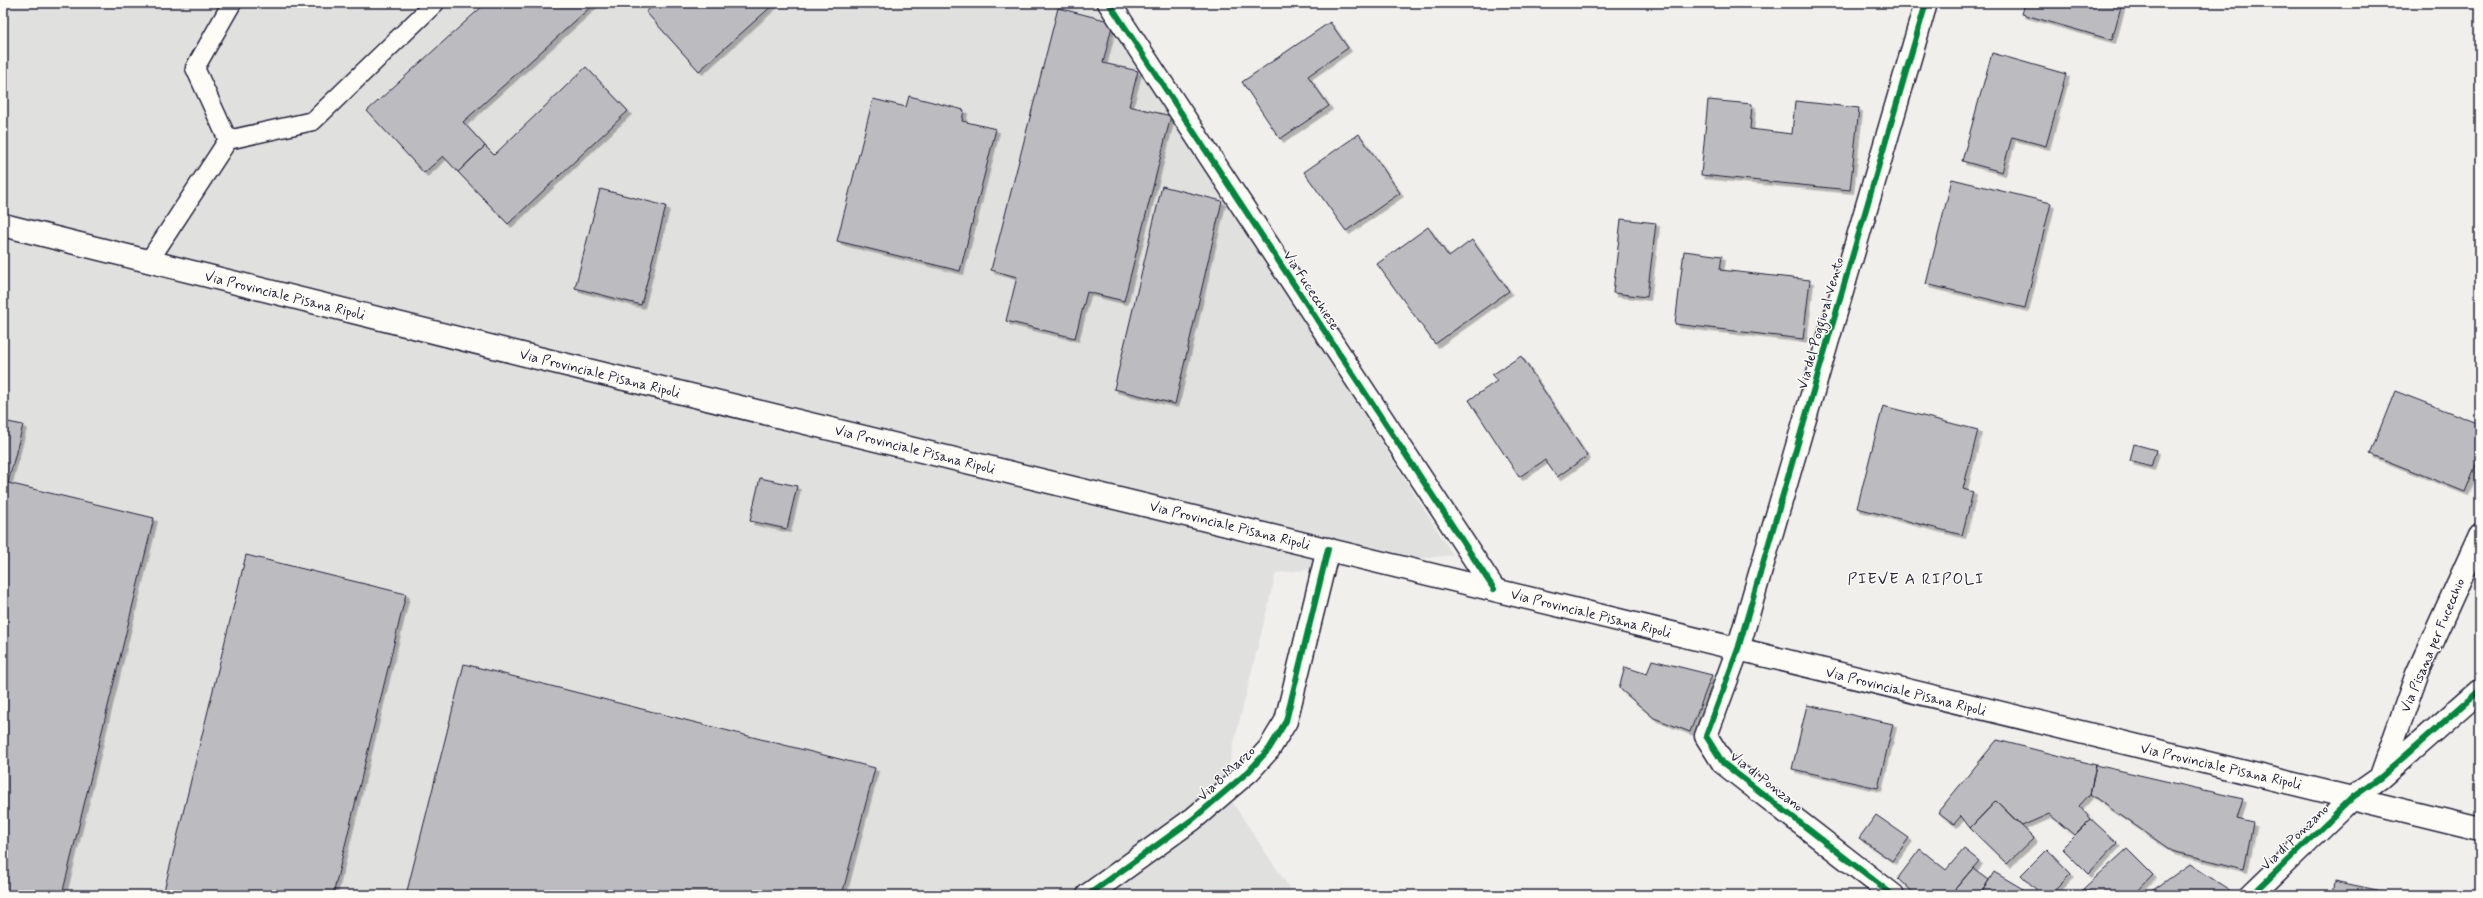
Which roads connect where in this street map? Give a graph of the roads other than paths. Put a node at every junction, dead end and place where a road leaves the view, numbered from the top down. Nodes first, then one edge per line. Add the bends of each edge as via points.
1 (232, 3) edge
2 (435, 3) edge
3 (1109, 3) edge
4 (1926, 3) edge
5 (228, 140) junction
6 (3, 225) edge
7 (149, 261) junction
8 (2480, 535) edge
9 (1328, 549) junction
10 (1494, 589) junction
11 (1738, 650) junction
12 (2480, 690) edge
13 (2380, 778) junction
14 (2353, 797) junction
15 (2480, 829) edge
16 (1088, 895) edge
17 (1893, 895) edge
18 (2252, 895) edge

1 - 5 lane via 195,68
2 - 5 lane via 313,121
3 - 10 street, Via Fucecchiese
4 - 11 street, Via del Poggio al Vento
5 - 7 lane
6 - 7 street, Via Provinciale Pisana Ripoli
7 - 9 street, Via Provinciale Pisana Ripoli
8 - 13 street, Via Pisana per Fucecchio via 2417,674
9 - 10 street, Via Provinciale Pisana Ripoli
9 - 16 street, Via 8 Marzo via 1286,721 1269,749 1249,772 1193,819
10 - 11 street, Via Provinciale Pisana Ripoli
11 - 14 street, Via Provinciale Pisana Ripoli
11 - 17 street, Via di Ponzano via 1706,736 1723,763
12 - 13 street
13 - 14 street
14 - 15 street, Via Provinciale Pisana Ripoli
14 - 18 street, Via di Ponzano

